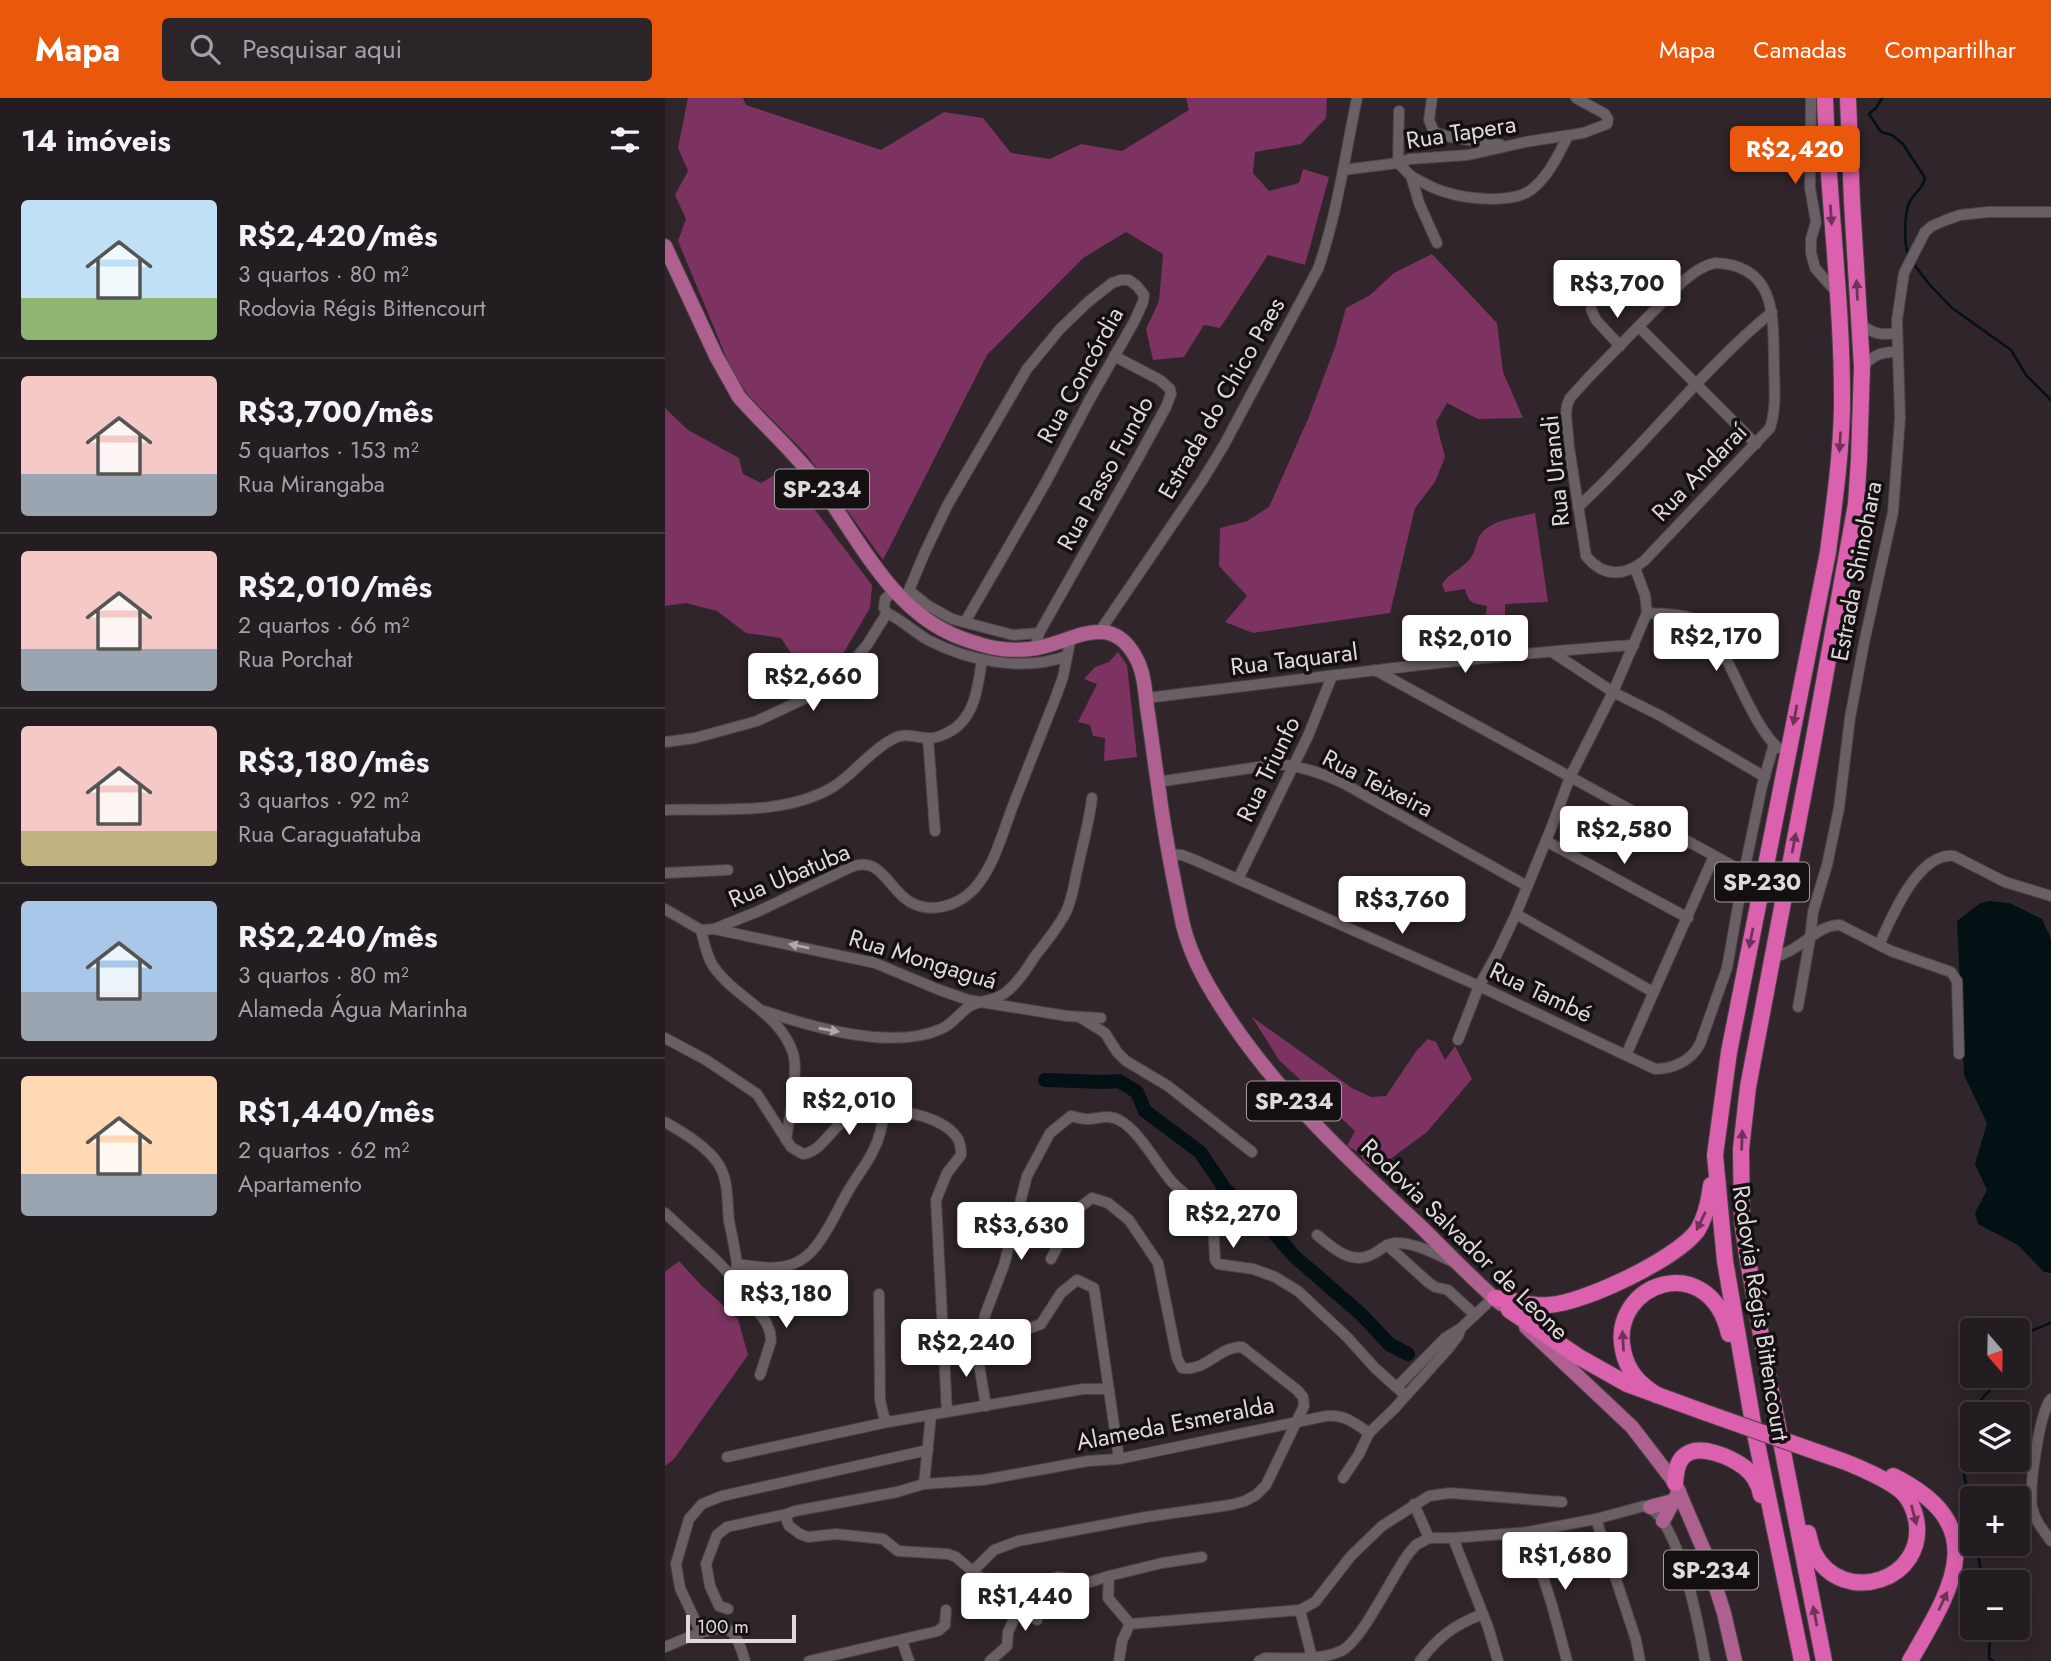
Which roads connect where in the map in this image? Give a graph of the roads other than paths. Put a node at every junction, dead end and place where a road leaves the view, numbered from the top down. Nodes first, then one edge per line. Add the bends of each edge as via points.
1 (1357, 98) edge
2 (1432, 98) edge
3 (1576, 98) edge
4 (1811, 98) edge
5 (1820, 98) edge
6 (1825, 98) edge
7 (1848, 98) edge
8 (1399, 111) dead end
9 (1568, 136) junction
10 (1507, 146) junction
11 (1827, 161) junction
12 (1398, 163) junction
13 (1343, 170) junction
14 (1411, 176) junction
15 (2051, 212) edge
16 (1437, 243) dead end
17 (665, 246) edge
18 (1837, 293) junction
19 (1591, 309) dead end
20 (1772, 312) junction
21 (1859, 323) junction
22 (1639, 327) junction
23 (1897, 333) junction
24 (1620, 346) junction
25 (1897, 352) junction
26 (1114, 356) junction
27 (1862, 367) junction
28 (1696, 385) junction
29 (1756, 444) junction
30 (1579, 507) junction
31 (1635, 568) junction
32 (902, 596) junction
33 (885, 611) junction
34 (1647, 613) junction
35 (965, 622) junction
36 (1100, 631) junction
37 (1039, 633) junction
38 (1070, 637) junction
39 (1634, 645) junction
40 (1035, 649) junction
41 (1552, 652) junction
42 (1067, 656) junction
43 (982, 659) junction
44 (1375, 670) junction
45 (1332, 676) junction
46 (1613, 692) junction
47 (1146, 698) junction
48 (928, 738) junction
49 (665, 742) edge
50 (1774, 744) junction
51 (1787, 756) junction
52 (1293, 766) junction
53 (1570, 777) junction
54 (1765, 777) junction
55 (1157, 782) junction
56 (1092, 798) dead end
57 (665, 810) edge
58 (936, 831) dead end
59 (1546, 841) junction
60 (1167, 854) junction
61 (1714, 856) junction
62 (728, 870) dead end
63 (1744, 872) junction
64 (665, 873) edge
65 (1238, 879) junction
66 (1527, 886) junction
67 (2051, 896) edge
68 (665, 909) edge
69 (1516, 914) junction
70 (1688, 918) junction
71 (714, 929) junction
72 (701, 930) junction
73 (1810, 939) junction
74 (1879, 945) junction
75 (1773, 958) junction
76 (1479, 986) junction
77 (1653, 992) junction
78 (980, 1002) junction
79 (1798, 1007) dead end
80 (764, 1011) junction
81 (1078, 1017) junction
82 (1101, 1018) dead end
83 (665, 1038) edge
84 (1458, 1040) dead end
85 (1959, 1054) dead end
86 (1626, 1055) junction
87 (884, 1109) junction
88 (665, 1122) edge
89 (786, 1140) junction
90 (1252, 1152) dead end
91 (1716, 1155) junction
92 (665, 1213) edge
93 (1317, 1235) dead end
94 (1387, 1245) junction
95 (1051, 1259) dead end
96 (737, 1264) junction
97 (1462, 1266) junction
98 (733, 1278) junction
99 (879, 1294) dead end
100 (1495, 1298) junction
101 (1509, 1310) junction
102 (1475, 1314) junction
103 (1019, 1332) dead end
104 (976, 1347) junction
105 (944, 1354) junction
106 (761, 1375) dead end
107 (1109, 1389) junction
108 (1401, 1391) junction
109 (1657, 1395) junction
110 (2051, 1399) edge
111 (986, 1406) junction
112 (1775, 1409) junction
113 (947, 1412) junction
114 (931, 1415) junction
115 (888, 1422) junction
116 (1297, 1422) junction
117 (1754, 1429) junction
118 (1369, 1433) junction
119 (928, 1450) junction
120 (727, 1457) dead end
121 (1119, 1459) junction
122 (1839, 1460) junction
123 (1343, 1478) dead end
124 (924, 1484) junction
125 (1676, 1492) junction
126 (1562, 1502) dead end
127 (1414, 1504) junction
128 (1650, 1507) junction
129 (787, 1514) junction
130 (1596, 1520) junction
131 (1663, 1521) junction
132 (1528, 1532) junction
133 (1429, 1538) junction
134 (1454, 1538) junction
135 (2051, 1541) edge
136 (1202, 1557) dead end
137 (972, 1572) junction
138 (1109, 1576) junction
139 (1090, 1581) junction
140 (1034, 1582) junction
141 (1108, 1598) junction
142 (728, 1609) dead end
143 (946, 1610) dead end
144 (1300, 1610) junction
145 (1483, 1614) junction
146 (1037, 1620) dead end
147 (1130, 1624) junction
148 (1795, 1629) junction
149 (701, 1633) junction
150 (902, 1641) junction
151 (665, 1647) edge
152 (1340, 1656) edge
153 (839, 1658) edge
154 (1312, 1658) junction
155 (1423, 1659) edge
156 (745, 1661) edge
157 (809, 1661) edge
158 (909, 1661) edge
159 (991, 1661) edge
160 (1119, 1661) edge
161 (1259, 1661) edge
162 (1498, 1661) edge
163 (1567, 1661) edge
164 (1640, 1661) edge
165 (1705, 1661) edge
166 (1735, 1661) edge
167 (1802, 1661) edge
168 (1824, 1661) edge
169 (1910, 1661) edge

1 - 13 street, Estrada do Chico Paes
2 - 10 street via 1429,120 1434,132
3 - 9 street, Rua Tapera via 1607,116 1607,124
4 - 18 street via 1810,188 1816,222 1811,253 1815,268
5 - 11 highway
6 - 11 highway, Rodovia Régis Bittencourt / SP-230
21 -> 7 highway, Rodovia Régis Bittencourt / SP-230
8 - 12 street
9 - 10 street, Rua Tapera
9 - 14 street via 1549,171 1520,195 1465,197
10 - 12 street, Rua Tapera
11 -> 18 highway, Rodovia Régis Bittencourt / SP-230
12 - 13 street, Rua Tapera
12 - 14 street
13 - 36 street, Estrada do Chico Paes via 1318,269 1202,481
14 - 16 street
15 - 23 street, Estrada Shinohara via 1960,215 1932,226 1904,273
17 - 32 main road, SP-234 via 739,397 813,477
18 -> 51 highway, Rodovia Régis Bittencourt / SP-230 via 1842,410 1837,484
19 - 24 street
20 - 22 street, Rua Urandi via 1769,297 1754,276 1735,264 1715,263 1695,271
20 - 28 street
20 - 29 street, Rua Andaraí via 1773,418
21 - 23 street via 1879,335
21 - 27 highway, Rodovia Régis Bittencourt / SP-230
22 - 24 street, Rua Urandi
22 - 28 street
23 - 25 street, Estrada Shinohara
24 - 30 street, Rua Urandi via 1567,405
25 - 27 street via 1879,354
25 - 73 street, Estrada Shinohara via 1900,418 1893,512 1859,667 1839,808
26 - 32 street, Rua Concórdia via 1143,302 1141,290 1129,281 1112,283 1088,302 1027,369 947,506
26 - 35 street, Rua Concórdia
26 - 37 street, Rua Passo Fundo via 1160,380 1171,394
75 -> 27 highway, Rodovia Régis Bittencourt / SP-230 via 1854,514
28 - 29 street
28 - 30 street
29 - 31 street, Rua Andaraí
30 - 31 street, Rua Urandi via 1586,556 1592,564 1622,573
31 - 34 street
32 - 33 street via 885,599
32 - 35 street
32 - 40 main road, SP-234 via 928,621 958,637 1002,651
33 - 43 street via 942,647
33 - 49 street via 867,645 836,681 821,691 757,721
34 - 39 street
34 - 50 street via 1691,618 1711,632
35 - 37 street via 1013,635
36 - 38 main road, SP-234
36 - 47 main road, Rodovia Salvador de Leone / SP-234 via 1126,644 1136,658
37 - 40 street, Rua Passo Fundo
38 - 40 main road, SP-234
38 - 42 street, Rua Ubatuba
39 - 41 street, Rua Taquaral
39 - 46 street
41 - 44 street, Rua Taquaral
41 - 46 street
42 - 43 street via 1033,662
42 - 71 street, Rua Ubatuba via 1055,699 993,856 981,880 965,897 940,907 918,905 901,895 876,868 863,864
43 - 48 street via 968,716 953,730
44 - 45 street, Rua Taquaral
44 - 53 street
45 - 47 street, Rua Taquaral
45 - 52 street, Rua Triunfo
46 - 53 street
46 - 54 street
47 - 55 main road, Rodovia Salvador de Leone / SP-234
48 - 57 street via 907,734 894,738 844,780 800,802
48 - 58 street
50 - 51 street
50 - 54 street, Rua També
51 -> 91 highway, Rodovia Régis Bittencourt / SP-230 via 1729,1052
52 - 55 street, Rua Teixeira via 1262,765
52 - 65 street, Rua Triunfo
52 - 66 street, Rua Teixeira via 1343,783
53 - 59 street
53 - 61 street
54 - 63 street, Rua També
55 - 60 main road, Rodovia Salvador de Leone / SP-234
56 - 78 street via 1067,911 1008,991
59 - 66 street
59 - 70 street
60 - 65 street, Rua També via 1182,855
60 - 97 main road, Rodovia Salvador de Leone / SP-234 via 1190,949 1248,1046 1342,1153
61 - 63 street
61 - 70 street
62 - 64 street
63 - 86 street, Rua També via 1729,960 1697,1049 1675,1066 1655,1069
65 - 76 street, Rua També
66 - 69 street
67 - 74 street via 2005,882 1945,855 1918,875
68 - 72 street
69 - 76 street
69 - 77 street
70 - 77 street
71 - 72 street, Rua Ubatuba
78 -> 71 street, Rua Mongaguá via 875,963
72 - 80 street via 713,965 747,1001
73 - 74 street via 1825,928 1840,925
73 - 75 street
73 - 79 street, Estrada Shinohara
74 - 85 street via 1955,976
112 -> 75 highway, Rodovia Régis Bittencourt / SP-230 via 1747,1255 1741,1187 1748,1087
76 - 84 street
76 - 86 street, Rua També
77 - 86 street
80 -> 78 street via 817,1028 906,1037 942,1029
78 - 81 street, Rua Mongaguá
80 - 89 street via 793,1053
81 - 82 street, Rua Mongaguá
81 - 90 street, Rua Mongaguá via 1105,1033 1126,1061 1176,1092
83 - 89 street via 757,1094
87 - 89 street via 845,1119 808,1154
87 - 96 street via 873,1151 811,1252 781,1267
87 - 105 street via 916,1114 946,1127 959,1140 961,1155 936,1200
88 - 96 street via 717,1161 726,1185
91 -> 100 highway via 1704,1218 1689,1239 1669,1255 1571,1301 1540,1306
91 - 117 highway, Rodovia Régis Bittencourt / SP-230 via 1725,1261
92 - 98 street
93 - 94 street via 1350,1257 1370,1256
94 - 97 street via 1410,1245
94 - 102 street via 1428,1282 1448,1290
95 - 116 street via 1076,1210 1092,1198 1108,1203 1129,1220 1158,1263 1182,1368 1200,1367 1242,1347 1303,1397
96 - 98 street
97 - 100 main road, Rodovia Salvador de Leone / SP-234
98 - 106 street via 770,1332
99 - 115 street via 880,1400
100 - 101 main road, Rodovia Salvador de Leone / SP-234
100 - 102 street
101 - 109 highway via 1605,1372
101 - 125 main road, Rodovia Salvador de Leone / SP-234 via 1624,1418
102 - 108 street via 1454,1342
103 - 107 street via 1041,1324 1061,1293 1077,1280 1094,1288
104 - 105 street via 966,1355
104 - 108 street via 1027,1176 1050,1133 1071,1116 1103,1116 1123,1122 1172,1181 1213,1218 1218,1264 1275,1277 1298,1291
104 - 111 street
105 - 113 street
107 - 111 street via 1083,1389
107 - 121 street
108 - 118 street via 1394,1409
109 -> 117 highway via 1627,1367 1622,1328 1632,1305 1647,1292 1666,1284 1698,1287 1725,1317
109 - 122 highway, bridge
110 - 135 street via 2044,1410 2031,1489 2039,1526
111 - 113 street
122 -> 112 highway via 1895,1486 1916,1517 1913,1552 1894,1573 1879,1581 1858,1583 1839,1578 1812,1550 1787,1433
168 -> 112 highway, Rodovia Régis Bittencourt / SP-230
113 - 114 street
114 - 115 street
114 - 119 street
115 - 120 street
116 - 118 street, Alameda Esmeralda via 1339,1415
116 - 121 street, Alameda Esmeralda
116 - 137 street via 1269,1480 1245,1501 1018,1541 995,1550
117 - 148 highway, Rodovia Régis Bittencourt / SP-230
118 - 123 street
119 - 124 street
119 - 149 street via 702,1504 688,1519 676,1564 680,1588
121 - 124 street, Alameda Esmeralda via 983,1480
169 -> 122 highway via 1952,1580 1956,1555 1952,1532 1942,1513 1918,1490 1871,1466
124 - 129 street, Alameda Esmeralda
125 - 128 main road
125 - 131 main road
125 - 148 highway via 1680,1461 1696,1451 1734,1461 1751,1475 1761,1491
125 - 166 main road, Rodovia Salvador de Leone / SP-234 via 1716,1584
126 - 127 street via 1450,1493
127 - 133 street
127 - 144 street via 1368,1539 1315,1602
128 - 130 street
128 - 131 street
129 - 137 street via 789,1526 807,1537 836,1534 883,1539 898,1550 949,1554
129 - 142 street, Alameda Esmeralda via 727,1527 716,1535 706,1564 719,1606
130 - 132 street
130 - 164 street
131 - 165 street via 1692,1596
132 - 134 street
132 - 163 street
133 - 134 street
133 - 152 street via 1409,1553
134 - 145 street
136 - 138 street
137 - 140 street via 992,1582
138 - 139 street
138 - 141 street
139 - 140 street via 1058,1577
139 - 141 street
140 - 146 street
140 - 159 street via 1008,1632 1007,1646
141 - 147 street
143 - 150 street via 942,1629
144 - 147 street
144 - 154 street
145 - 155 street via 1447,1632
145 - 162 street
147 - 160 street
148 - 167 highway, Rodovia Régis Bittencourt / SP-230
149 - 151 street
149 - 156 street via 715,1629 732,1632
150 - 153 street
150 - 158 street
152 - 154 street
153 - 157 street
154 - 161 street

